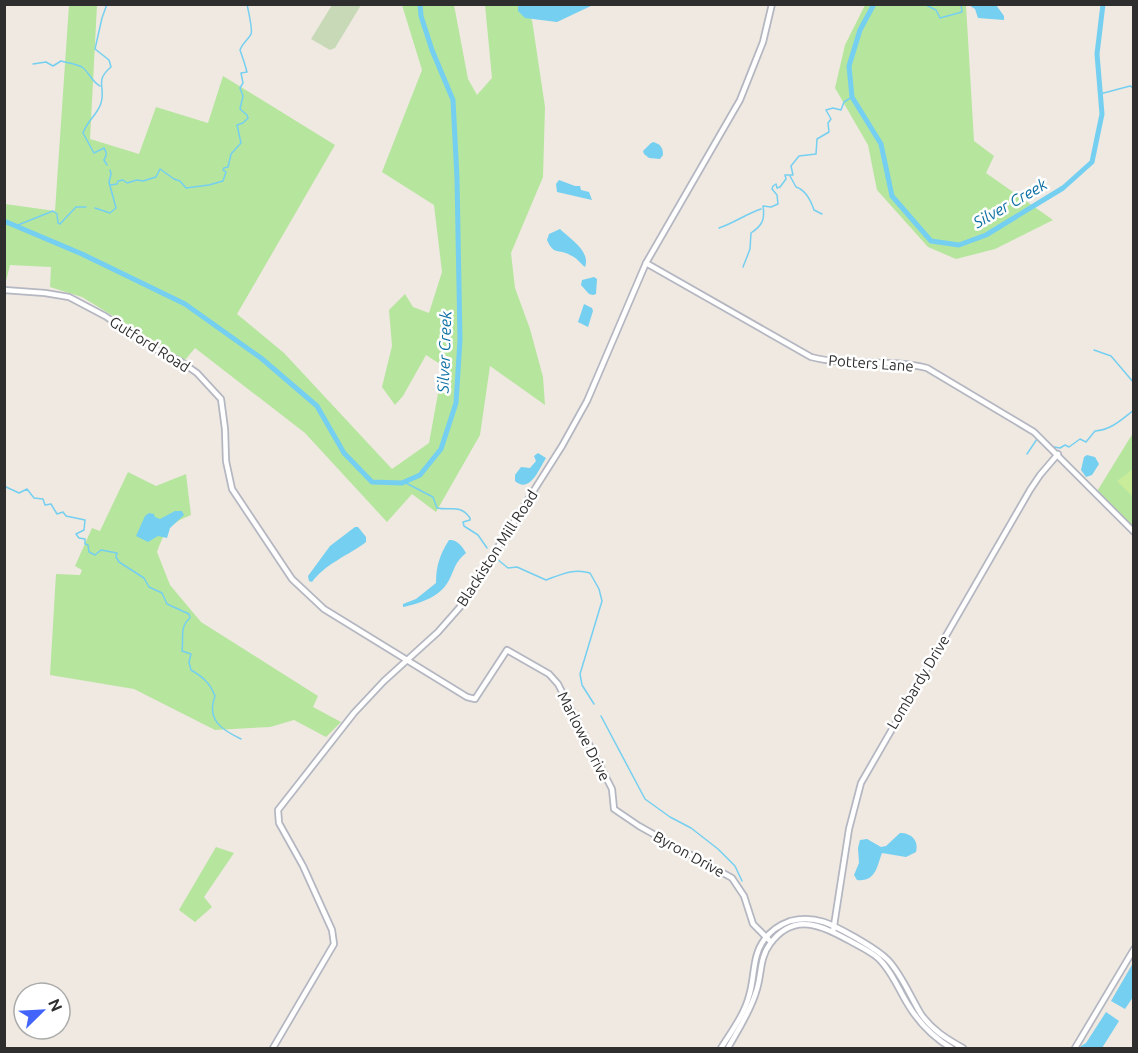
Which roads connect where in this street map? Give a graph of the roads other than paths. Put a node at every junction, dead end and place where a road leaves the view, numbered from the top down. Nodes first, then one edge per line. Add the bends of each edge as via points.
1 (772, 4) edge
2 (646, 263) junction
3 (4, 290) edge
4 (1058, 454) junction
5 (1134, 532) edge
6 (407, 659) junction
7 (613, 807) joint
8 (835, 925) junction
9 (833, 932) junction
10 (766, 937) junction
11 (771, 942) junction
12 (1134, 949) edge
13 (950, 1045) edge
14 (273, 1048) edge
15 (721, 1048) edge
16 (728, 1048) edge
17 (963, 1048) edge
18 (1075, 1048) edge

1 - 2 main road, Blackiston Mill Road via 740,100
2 - 4 main road, Potters Lane via 811,357 827,362 927,368 1034,432
2 - 6 main road, Blackiston Mill Road via 574,427 460,607
3 - 6 main road, Gutford Road via 75,300 180,361 208,382 221,399 229,482 292,579 324,609
4 - 5 main road, Potters Lane
4 - 8 main road, Lombardy Drive via 1030,490 865,775 851,818
6 - 7 main road, Marlowe Drive via 475,699 507,650 549,674 558,684 612,789
6 - 14 main road, Blackiston Mill Road via 354,713 278,810 279,823 303,866 335,941
7 - 10 main road, Byron Drive via 732,878 744,896 753,924
8 - 9 main road, Lombardy Drive
8 - 10 main road via 800,919 776,927
8 - 13 main road via 888,960 922,1015
9 - 11 main road via 819,925 796,925
9 - 13 main road via 878,958 920,1021 931,1034
10 - 11 main road, Byron Drive
10 - 15 main road via 756,958 745,1008
11 - 16 main road via 762,959 751,1006
12 - 18 main road
13 - 17 main road

